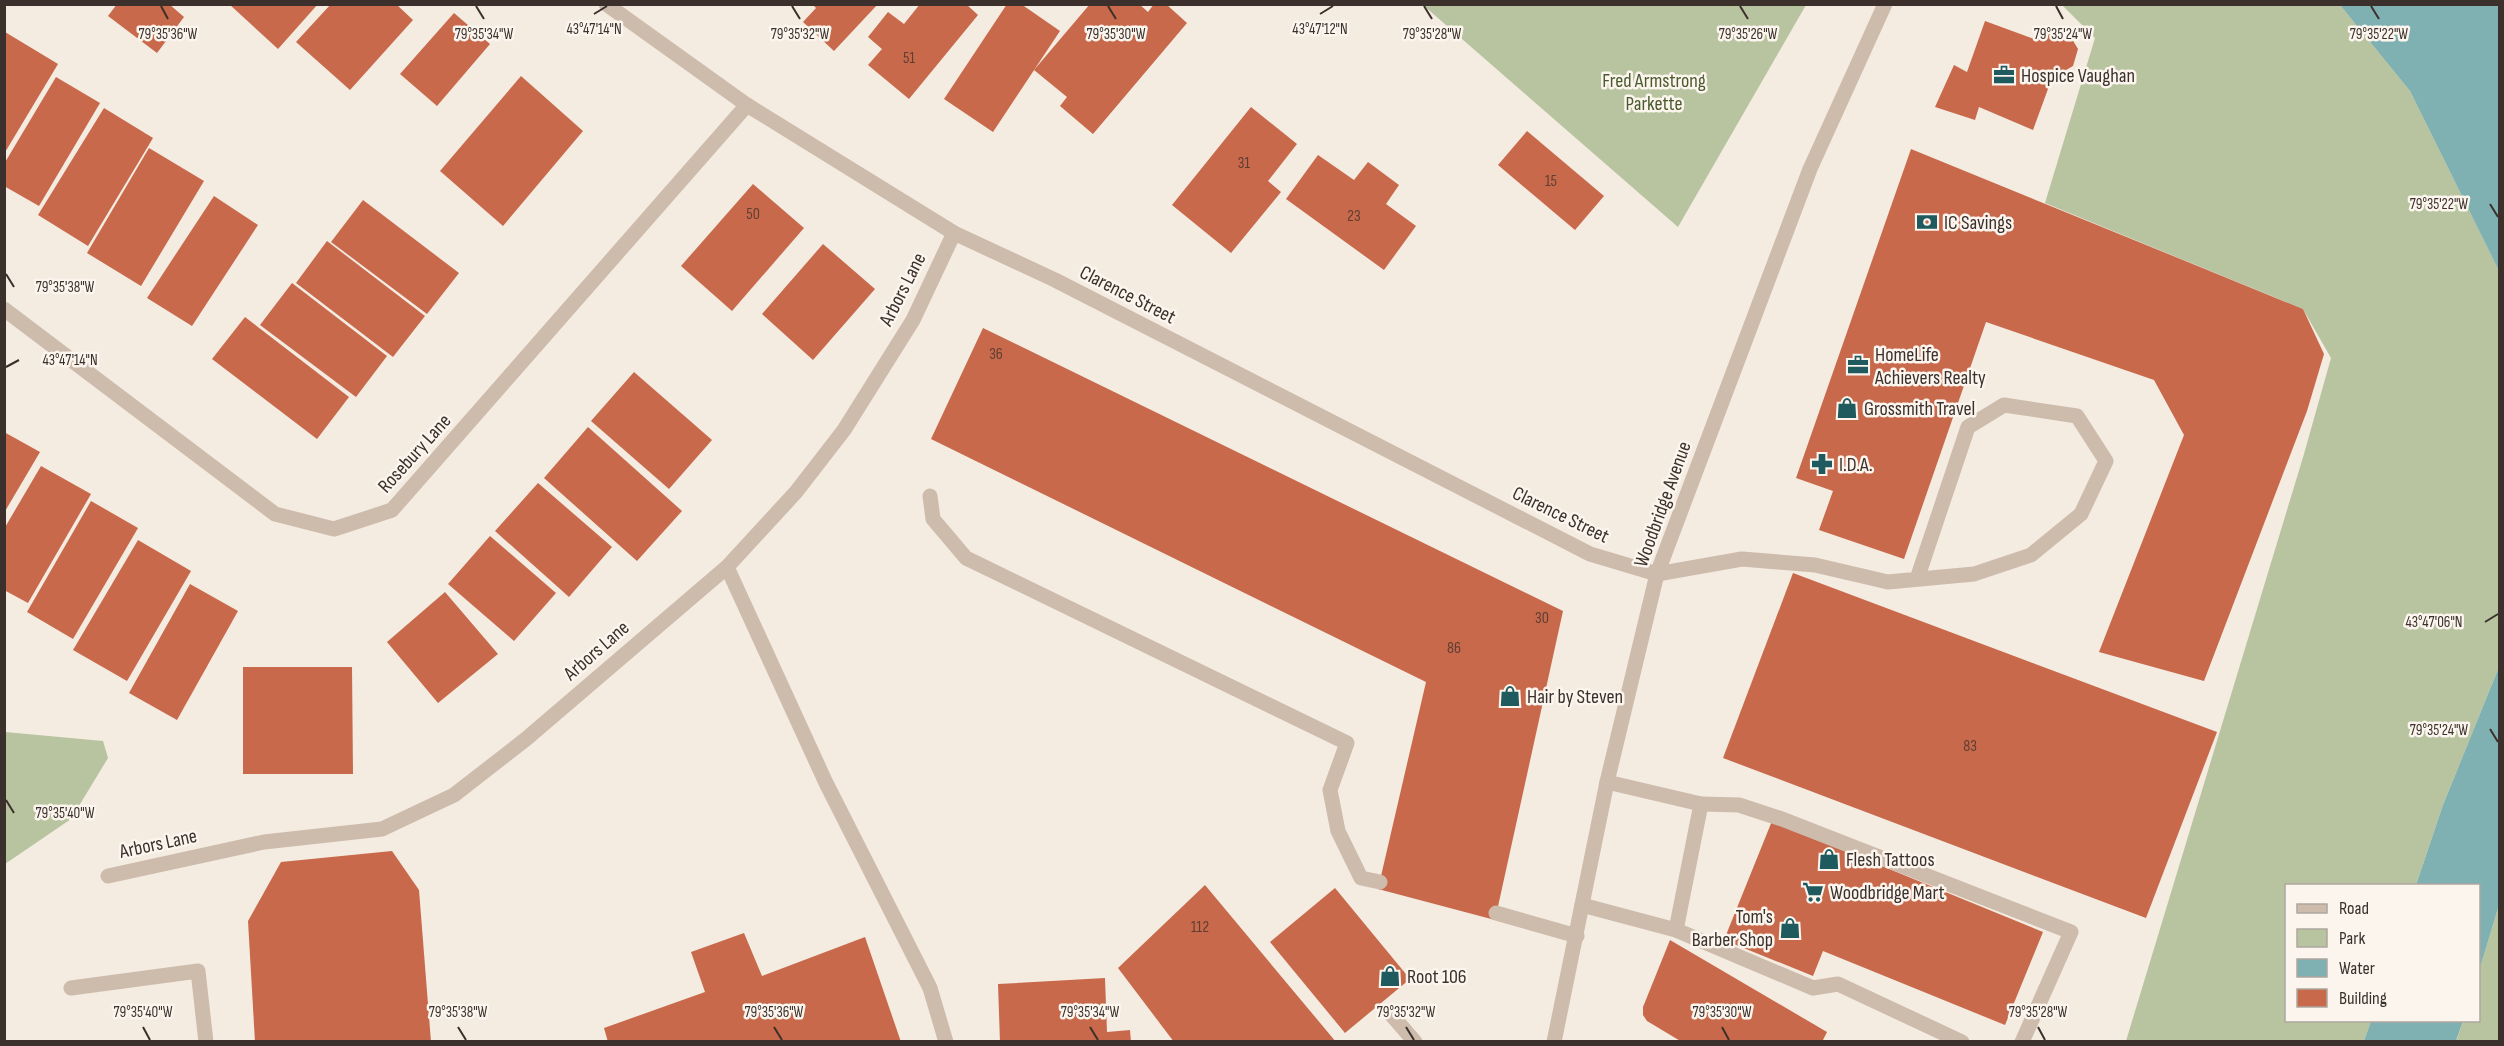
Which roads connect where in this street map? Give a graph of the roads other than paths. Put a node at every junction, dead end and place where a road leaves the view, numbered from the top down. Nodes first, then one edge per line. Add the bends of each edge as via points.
1 (606, 4) edge
2 (1885, 4) edge
3 (747, 105) junction
4 (954, 233) junction
5 (4, 309) edge
6 (930, 496) dead end
7 (727, 567) junction
8 (1657, 574) junction
9 (1917, 579) junction
10 (1607, 782) junction
11 (1701, 804) junction
12 (108, 876) dead end
13 (1380, 882) dead end
14 (1582, 904) junction
15 (1496, 913) dead end
16 (1676, 930) junction
17 (1577, 936) junction
18 (71, 988) dead end
19 (1390, 1013) dead end
20 (206, 1041) edge
21 (945, 1041) edge
22 (1415, 1041) edge
23 (1554, 1041) edge
24 (1962, 1041) edge
25 (2022, 1041) edge

1 - 3 street, Clarence Street
2 - 8 street, Woodbridge Avenue via 1810,169
3 - 4 street, Clarence Street
3 - 5 street, Rosebury Lane via 392,510 334,529 275,514
4 - 7 street, Arbors Lane via 913,320 844,430 796,492
4 - 8 street, Clarence Street via 1055,280 1590,554
6 - 13 street via 933,519 966,558 1347,743 1330,790 1338,831 1361,878
7 - 12 street, Arbors Lane via 526,739 454,795 382,829 264,842
7 - 21 street via 826,783 930,988
8 - 9 street via 1742,559 1815,565 1888,582
8 - 10 street, Woodbridge Avenue
9 - 9 street via 1974,574 2031,555 2081,514 2106,461 2077,416 2004,405 1968,427
10 - 11 street
10 - 14 street, Woodbridge Avenue
11 - 16 street
11 - 25 street via 1739,805 1782,819 2071,932
14 - 16 street
14 - 17 street, Woodbridge Avenue
15 - 17 street
16 - 24 street via 1813,988 1838,984
17 - 23 street, Woodbridge Avenue
18 - 20 street via 198,971
19 - 22 street

